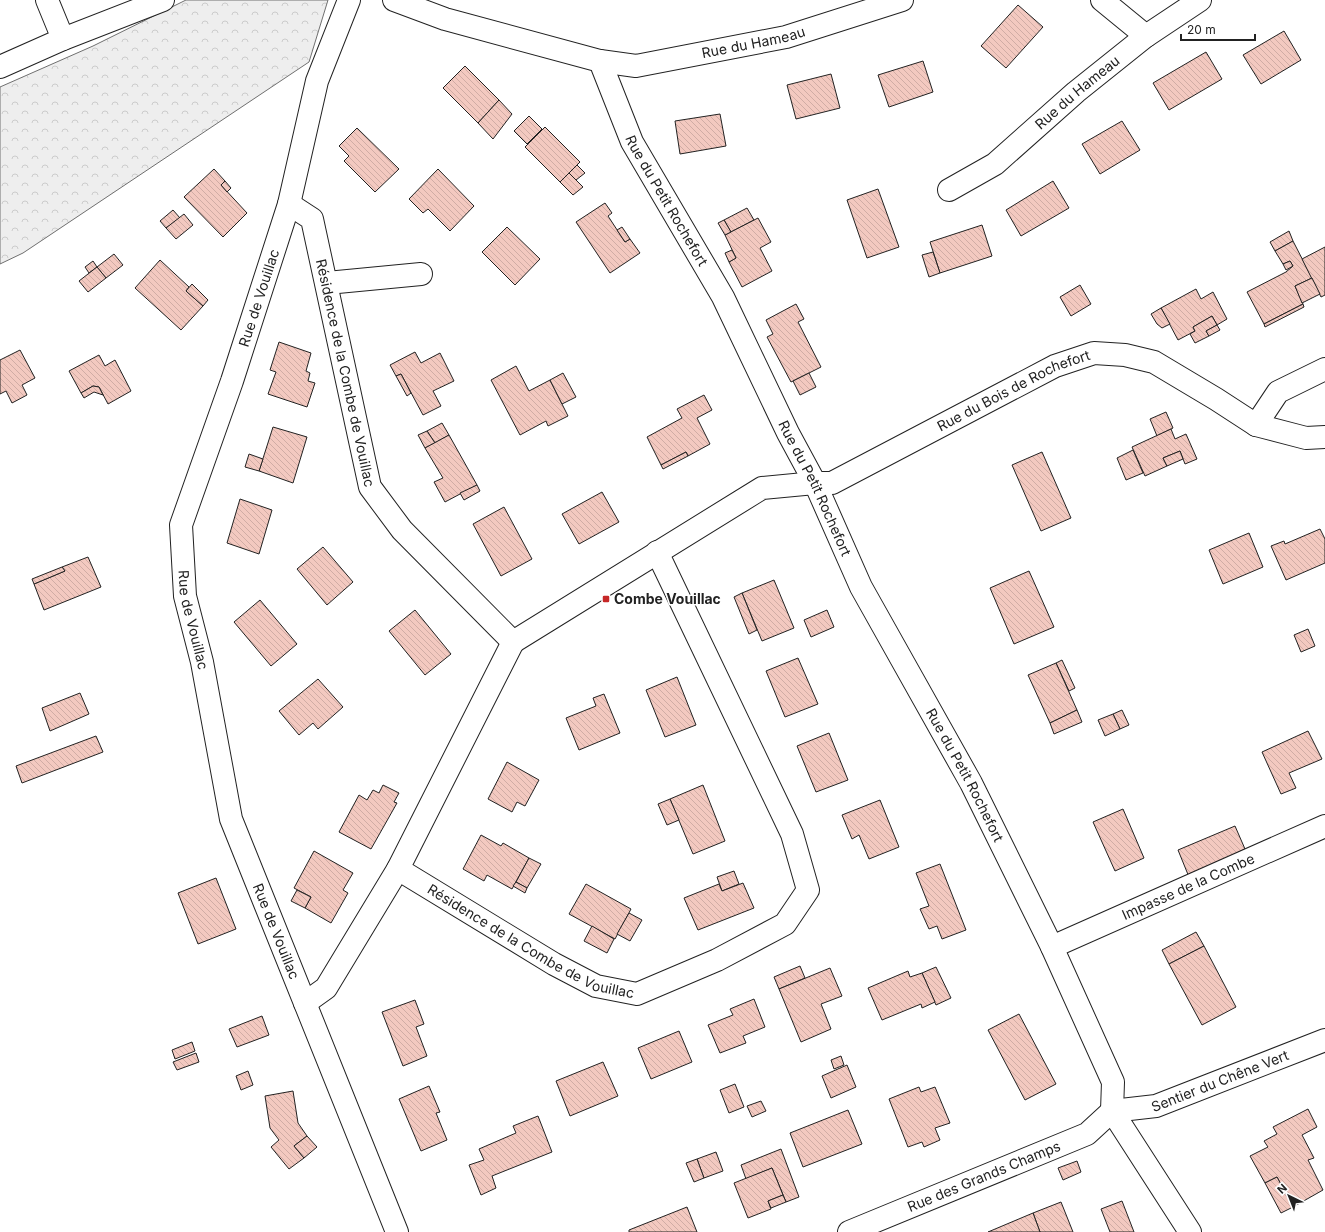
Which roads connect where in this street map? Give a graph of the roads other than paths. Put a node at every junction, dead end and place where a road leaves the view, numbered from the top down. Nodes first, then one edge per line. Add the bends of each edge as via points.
1 (47, 0) edge
2 (163, 0) edge
3 (348, 0) edge
4 (394, 0) edge
5 (902, 0) edge
6 (1102, 0) edge
7 (1200, 0) edge
8 (1146, 36) junction
9 (63, 39) junction
10 (600, 61) junction
11 (0, 67) edge
12 (950, 190) dead end
13 (289, 204) junction
14 (421, 274) dead end
15 (327, 283) junction
16 (1325, 369) edge
17 (1256, 425) junction
18 (1325, 437) edge
19 (815, 483) junction
20 (657, 552) junction
21 (513, 642) junction
22 (1325, 826) edge
23 (398, 869) junction
24 (1052, 948) junction
25 (305, 1003) junction
26 (1325, 1040) edge
27 (1112, 1111) junction
28 (883, 1226) edge
29 (398, 1232) edge
30 (849, 1232) edge
31 (1190, 1232) edge

1 - 9 street
2 - 9 street
3 - 13 street, Rue de Vouillac via 317,81
4 - 10 street via 445,19
5 - 10 street, Rue du Hameau via 786,37 636,66
6 - 8 street
7 - 8 street, Rue du Hameau
8 - 12 street, Rue du Hameau via 1076,92 995,164
9 - 11 street
10 - 19 street, Rue du Petit Rochefort via 632,142 723,297 788,433
13 - 15 street, Résidence de la Combe de Vouillac via 312,219
13 - 25 street, Rue de Vouillac via 232,381 181,525 184,596 202,662 231,819
14 - 15 street
15 - 21 street, Résidence de la Combe de Vouillac via 370,487 402,530
16 - 17 street via 1278,392
17 - 18 street, Rue du Bois de Rochefort via 1306,438
17 - 19 street, Rue du Bois de Rochefort via 1154,362 1094,353 1055,366 832,483
19 - 20 street via 762,488
19 - 24 street, Rue du Petit Rochefort via 861,587 971,783
20 - 21 street
20 - 23 street, Résidence de la Combe de Vouillac via 792,834 808,890 785,924 717,960 637,994 596,986 582,979
21 - 23 street
22 - 24 street, Impasse de la Combe
23 - 25 street via 326,988
24 - 27 street, Rue du Petit Rochefort via 1112,1082
25 - 29 street, Rue de Vouillac
26 - 27 street, Sentier du Chêne Vert via 1156,1106
27 - 28 street, Rue des Grands Champs via 1087,1134
27 - 31 street
28 - 30 street, Rue des Grands Champs

